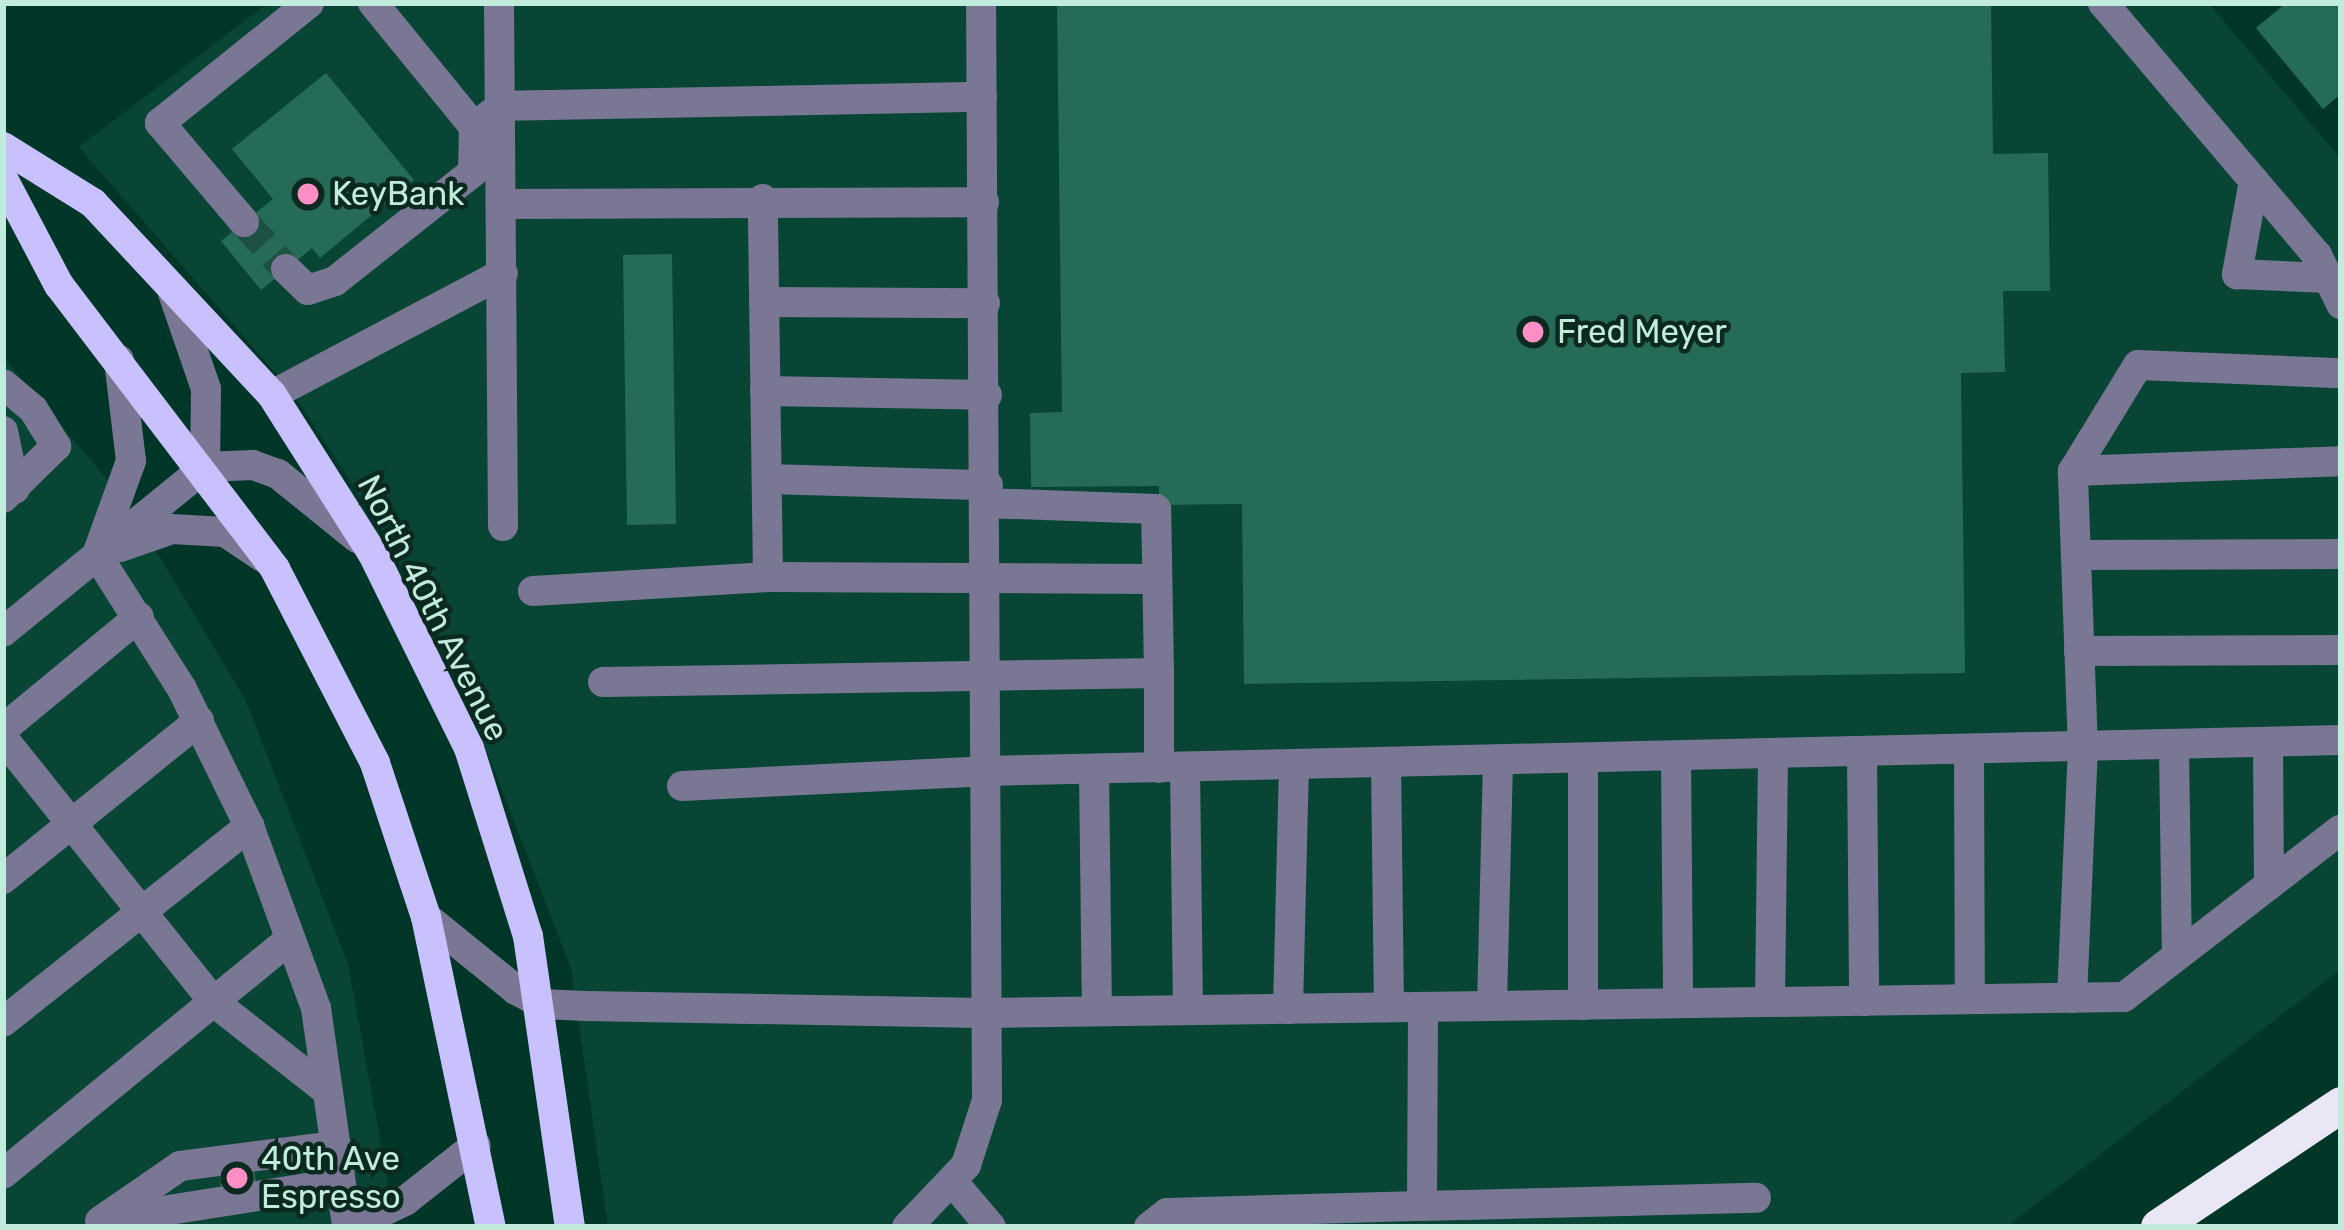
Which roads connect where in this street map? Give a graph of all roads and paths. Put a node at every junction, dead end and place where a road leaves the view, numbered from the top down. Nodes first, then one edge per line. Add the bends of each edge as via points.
1 (310, 3) edge
2 (373, 3) edge
3 (499, 3) edge
4 (981, 3) edge
5 (2103, 3) edge
6 (982, 97) junction
7 (500, 106) junction
8 (474, 127) junction
9 (3, 146) edge
10 (3, 179) edge
11 (2254, 181) junction
12 (763, 199) junction
13 (984, 202) junction
14 (502, 204) junction
15 (244, 222) tunnel mouth
16 (286, 269) tunnel mouth
17 (503, 273) junction
18 (170, 286) junction
19 (2335, 291) edge
20 (764, 302) junction
21 (985, 303) junction
22 (119, 360) junction
23 (2341, 374) edge
24 (3, 384) edge
25 (765, 391) junction
26 (272, 395) junction
27 (987, 395) junction
28 (3, 431) edge
29 (2341, 461) edge
30 (205, 467) junction
31 (2073, 471) junction
32 (766, 479) junction
33 (9, 493) edge
34 (988, 494) junction
35 (503, 526) dead end
36 (373, 554) junction
37 (2341, 554) edge
38 (97, 555) junction
39 (2076, 555) junction
40 (275, 569) junction
41 (768, 577) junction
42 (988, 577) junction
43 (1157, 579) junction
44 (533, 591) dead end
45 (140, 617) junction
46 (3, 632) edge
47 (2341, 650) edge
48 (2079, 651) junction
49 (1159, 673) junction
50 (986, 674) junction
51 (603, 682) dead end
52 (200, 721) junction
53 (3, 734) edge
54 (2341, 740) edge
55 (2268, 743) junction
56 (2174, 746) junction
57 (2083, 749) junction
58 (1969, 752) junction
59 (1862, 754) junction
60 (1773, 756) junction
61 (1676, 758) junction
62 (1583, 760) junction
63 (1498, 761) junction
64 (1386, 763) junction
65 (1294, 765) junction
66 (1172, 767) junction
67 (1094, 770) junction
68 (985, 772) junction
69 (682, 786) dead end
70 (73, 823) junction
71 (249, 826) junction
72 (2341, 829) edge
73 (3, 879) edge
74 (2269, 885) junction
75 (143, 911) junction
76 (426, 917) junction
77 (290, 939) junction
78 (2177, 955) junction
79 (2072, 998) junction
80 (1970, 999) junction
81 (1864, 1000) junction
82 (214, 1002) junction
83 (1770, 1002) junction
84 (1678, 1003) junction
85 (542, 1004) junction
86 (1583, 1005) junction
87 (1492, 1006) junction
88 (1389, 1007) junction
89 (1423, 1007) junction
90 (1288, 1009) junction
91 (1188, 1010) junction
92 (1097, 1011) junction
93 (983, 1013) junction
94 (3, 1022) edge
95 (326, 1090) junction
96 (2341, 1105) edge
97 (476, 1145) junction
98 (334, 1146) junction
99 (3, 1174) edge
100 (952, 1181) junction
101 (340, 1183) junction
102 (1756, 1198) dead end
103 (1422, 1206) junction
104 (348, 1227) edge
105 (491, 1227) edge
106 (570, 1227) edge
107 (907, 1227) edge
108 (991, 1227) edge
109 (1149, 1227) edge
110 (2159, 1227) edge

1 - 15 lane via 160,123
2 - 8 lane
3 - 7 lane
4 - 6 lane
5 - 11 lane
6 - 7 lane
6 - 13 lane
7 - 8 lane
7 - 14 lane
8 - 16 lane via 473,172 335,281 308,290
9 - 18 main road, North 40th Avenue via 93,203
10 - 22 main road via 59,285
11 - 19 lane
11 - 19 lane via 2237,274
12 - 13 lane
12 - 14 lane
12 - 20 lane
13 - 21 lane
14 - 17 lane
17 - 26 lane
17 - 35 lane
18 - 26 main road, North 40th Avenue
18 - 30 lane via 206,388
20 - 21 lane
20 - 25 lane
21 - 27 lane
22 - 30 main road
22 - 38 lane via 131,461
23 - 31 lane via 2138,365
24 - 33 lane via 56,446
25 - 27 lane
25 - 32 lane
26 - 36 main road, North 40th Avenue
27 - 34 lane
28 - 33 lane
29 - 31 lane
30 - 36 lane via 253,465 278,474
30 - 38 lane
30 - 40 main road
31 - 39 lane
32 - 34 lane
32 - 41 lane
34 - 42 lane
34 - 43 lane via 1156,509
36 - 85 main road, North 40th Avenue via 469,748
37 - 39 lane
38 - 40 lane via 172,529 225,532
38 - 45 lane
38 - 46 lane
39 - 48 lane
40 - 76 main road via 375,764
41 - 42 lane
41 - 44 lane
42 - 43 lane
42 - 50 lane
43 - 49 lane
45 - 52 lane
45 - 53 lane
47 - 48 lane
48 - 57 lane
49 - 50 lane
49 - 66 lane
50 - 51 lane
50 - 68 lane
52 - 70 lane
52 - 71 lane
53 - 70 lane
54 - 55 lane
55 - 56 lane
55 - 74 lane
56 - 57 lane
56 - 78 lane
57 - 58 lane
57 - 79 lane
58 - 59 lane
58 - 80 lane
59 - 60 lane
59 - 81 lane
60 - 61 lane
60 - 83 lane
61 - 62 lane
61 - 84 lane
62 - 63 lane
62 - 86 lane
63 - 64 lane
63 - 87 lane
64 - 65 lane
64 - 88 lane
65 - 66 lane
65 - 90 lane
66 - 67 lane
66 - 91 lane
67 - 68 lane
67 - 92 lane
68 - 69 lane
68 - 93 lane
70 - 73 lane
70 - 75 lane
71 - 75 lane
71 - 77 lane
72 - 74 lane
74 - 78 lane
75 - 82 lane
75 - 94 lane
76 - 85 lane via 484,969
76 - 97 main road
77 - 82 lane
77 - 95 lane via 316,1008
78 - 79 lane via 2124,997
79 - 80 lane
80 - 81 lane
81 - 83 lane
82 - 95 lane
82 - 99 lane
83 - 84 lane
84 - 86 lane
85 - 93 lane
85 - 106 main road, North 40th Avenue
86 - 87 lane
87 - 89 lane
88 - 89 lane
88 - 90 lane
89 - 103 lane
90 - 91 lane
91 - 92 lane
92 - 93 lane
93 - 100 lane via 987,1100 966,1165
95 - 98 lane
96 - 110 highway
97 - 104 lane via 405,1201
97 - 105 main road
98 - 101 lane
98 - 101 lane via 179,1166 100,1221
100 - 107 lane
100 - 108 lane
101 - 104 lane
102 - 103 lane
103 - 109 lane via 1167,1213

